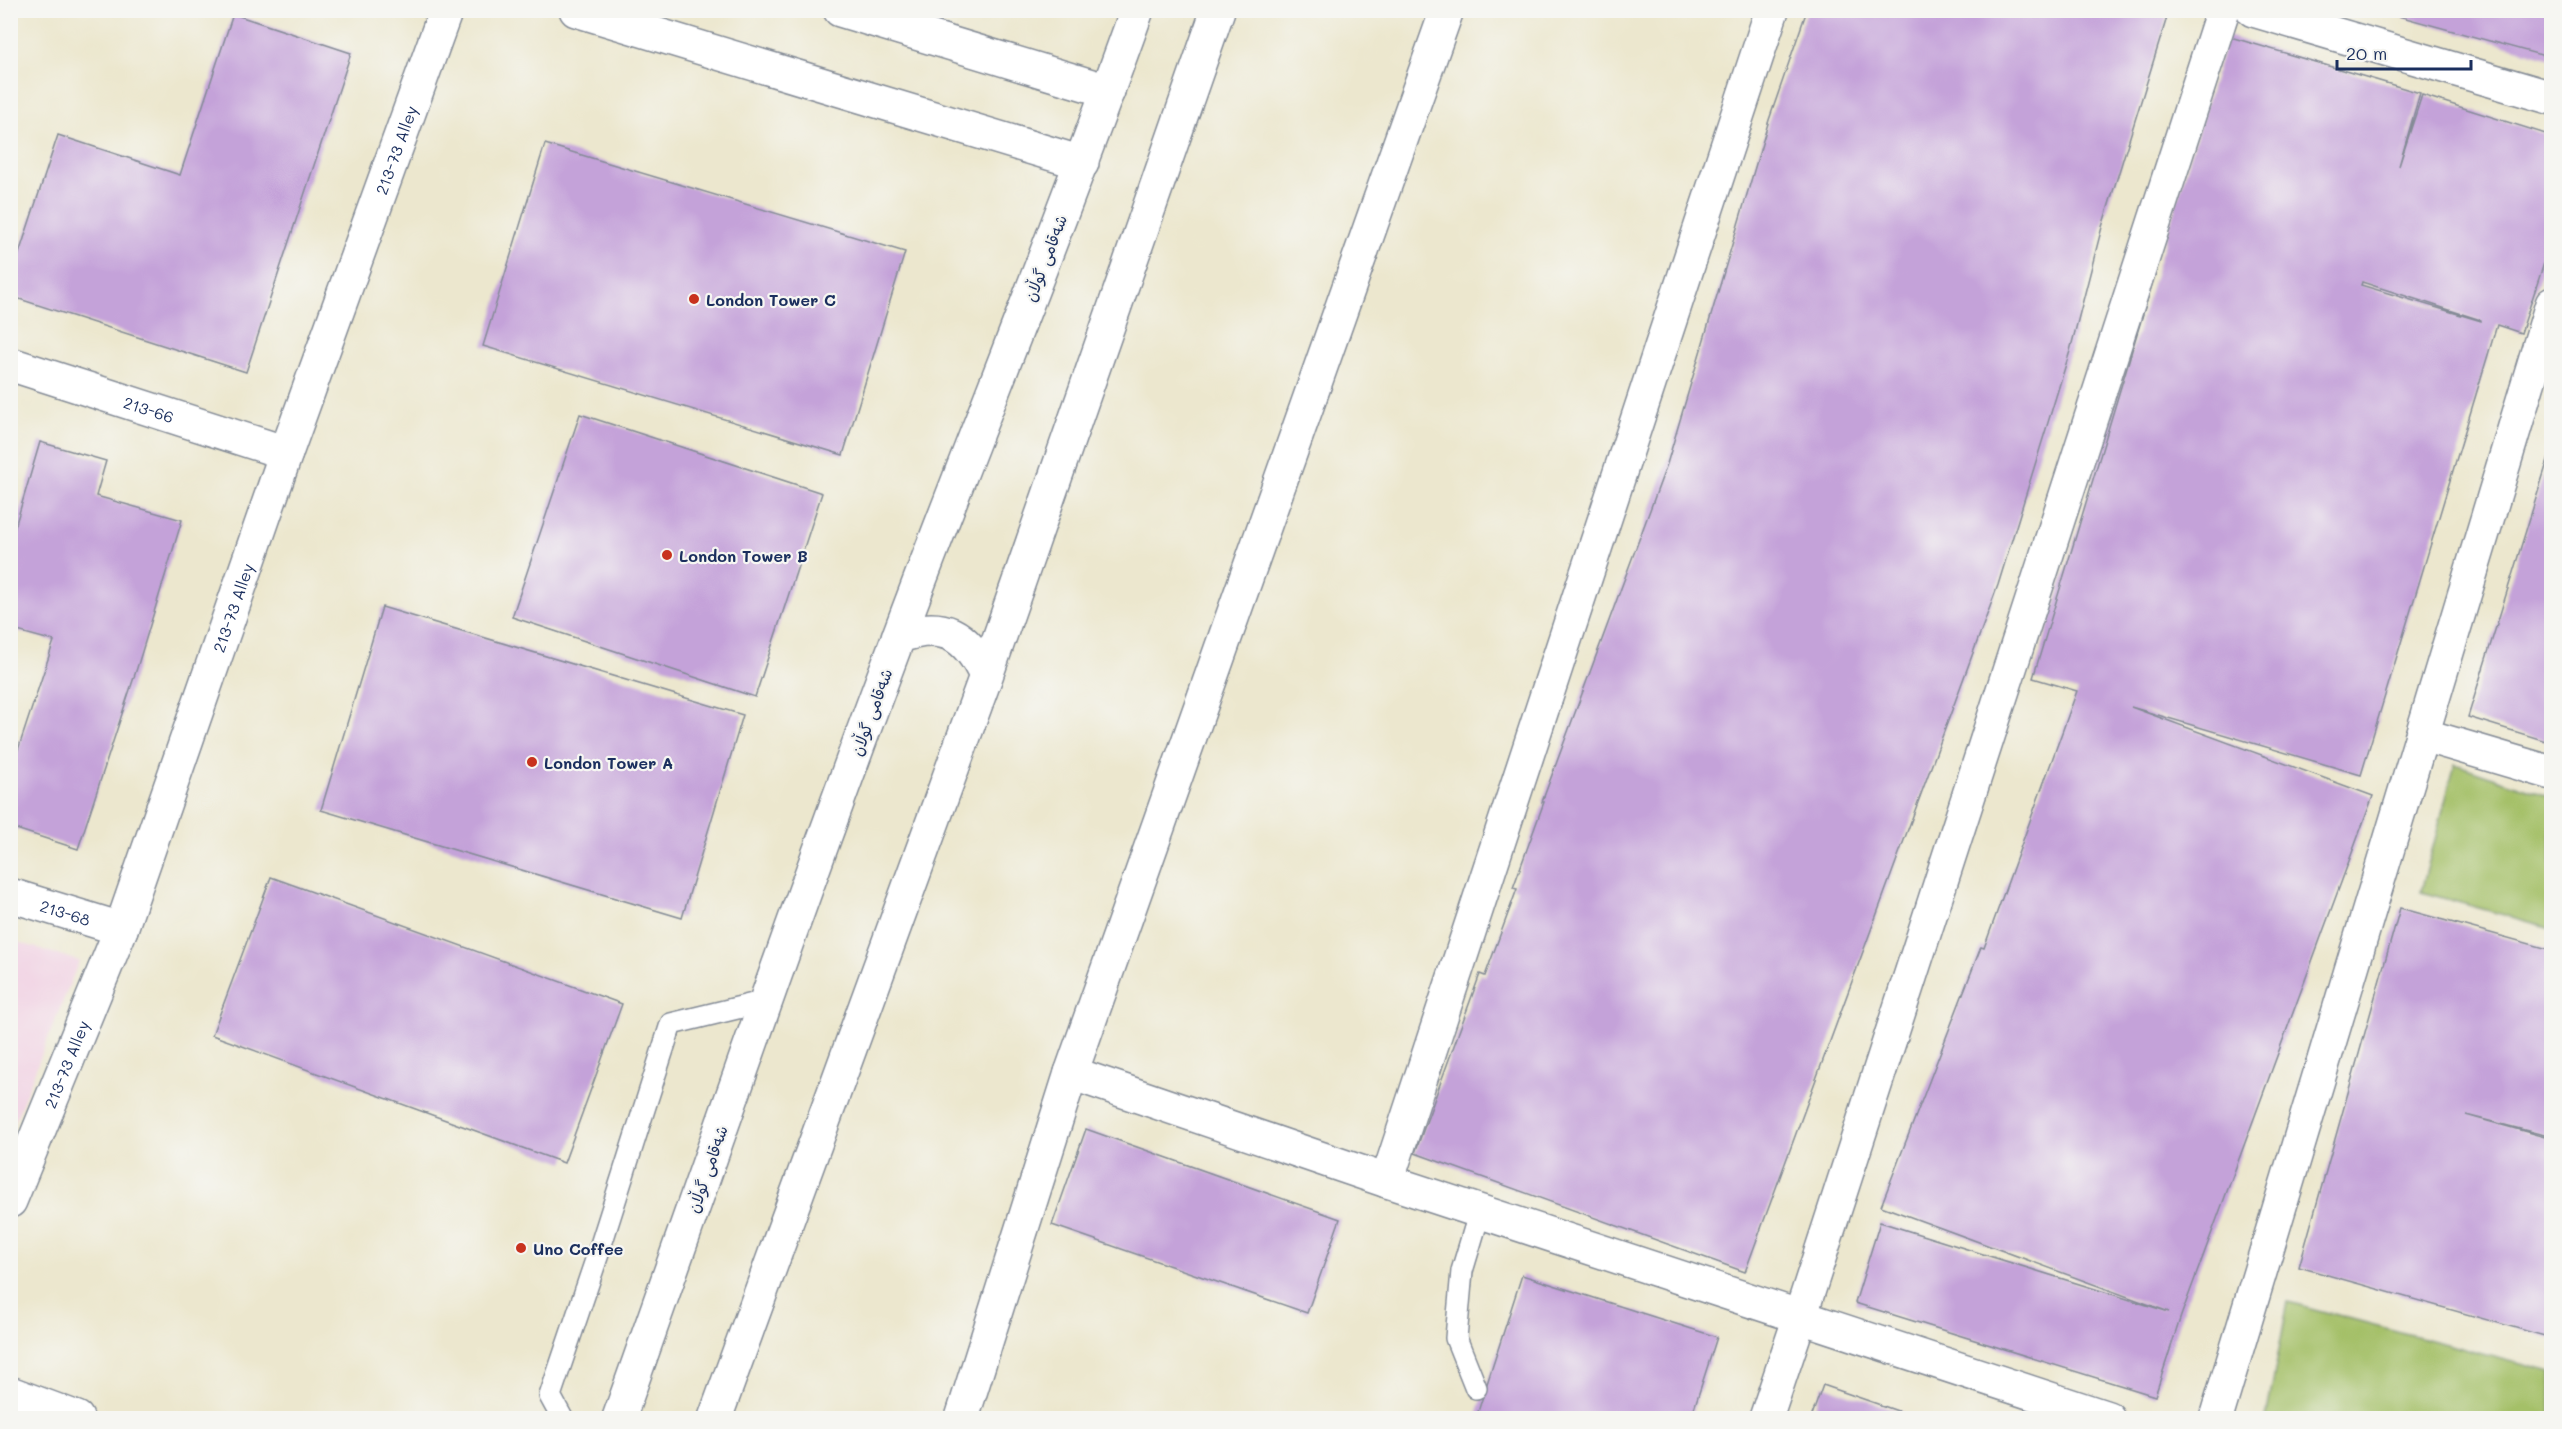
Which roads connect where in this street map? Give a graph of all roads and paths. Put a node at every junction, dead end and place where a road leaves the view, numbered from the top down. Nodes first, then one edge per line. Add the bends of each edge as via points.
1 (446, 10) edge
2 (576, 10) edge
3 (840, 10) edge
4 (1137, 10) edge
5 (1218, 10) edge
6 (1447, 10) edge
7 (1772, 10) edge
8 (2223, 10) edge
9 (2253, 10) edge
10 (1108, 91) junction
11 (2552, 98) edge
12 (1082, 163) junction
13 (2552, 304) edge
14 (2544, 355) edge
15 (10, 364) edge
16 (286, 453) junction
17 (898, 637) junction
18 (986, 676) junction
19 (2423, 735) junction
20 (2552, 773) edge
21 (10, 895) edge
22 (121, 929) junction
23 (766, 1001) junction
24 (1071, 1073) junction
25 (1387, 1181) junction
26 (10, 1201) edge
27 (1480, 1211) junction
28 (1800, 1317) junction
29 (1476, 1389) dead end
30 (10, 1393) edge
31 (77, 1419) edge
32 (562, 1419) edge
33 (619, 1419) edge
34 (715, 1419) edge
35 (962, 1419) edge
36 (1766, 1419) edge
37 (2108, 1419) edge
38 (2216, 1419) edge

1 - 16 street, 213-73 Alley
2 - 12 street
3 - 10 street
4 - 10 street, شەقامی گوڵان
5 - 18 street
6 - 24 street
7 - 25 street
8 - 28 street
9 - 11 street
10 - 12 street, شەقامی گوڵان
12 - 17 street, شەقامی گوڵان
13 - 14 street
14 - 19 street
15 - 16 street, 213-66
16 - 22 street, 213-73 Alley
17 - 18 street via 928,629 958,637 969,646
17 - 23 street, شەقامی گوڵان
18 - 34 street
19 - 20 street
19 - 38 street
21 - 22 street, 213-68
22 - 26 street, 213-73 Alley
23 - 32 lane via 672,1024 550,1396
23 - 33 street, شەقامی گوڵان
24 - 25 street
24 - 35 street
25 - 27 street
27 - 28 street
27 - 29 lane via 1462,1271 1456,1338
28 - 36 street
28 - 37 street
30 - 31 street

